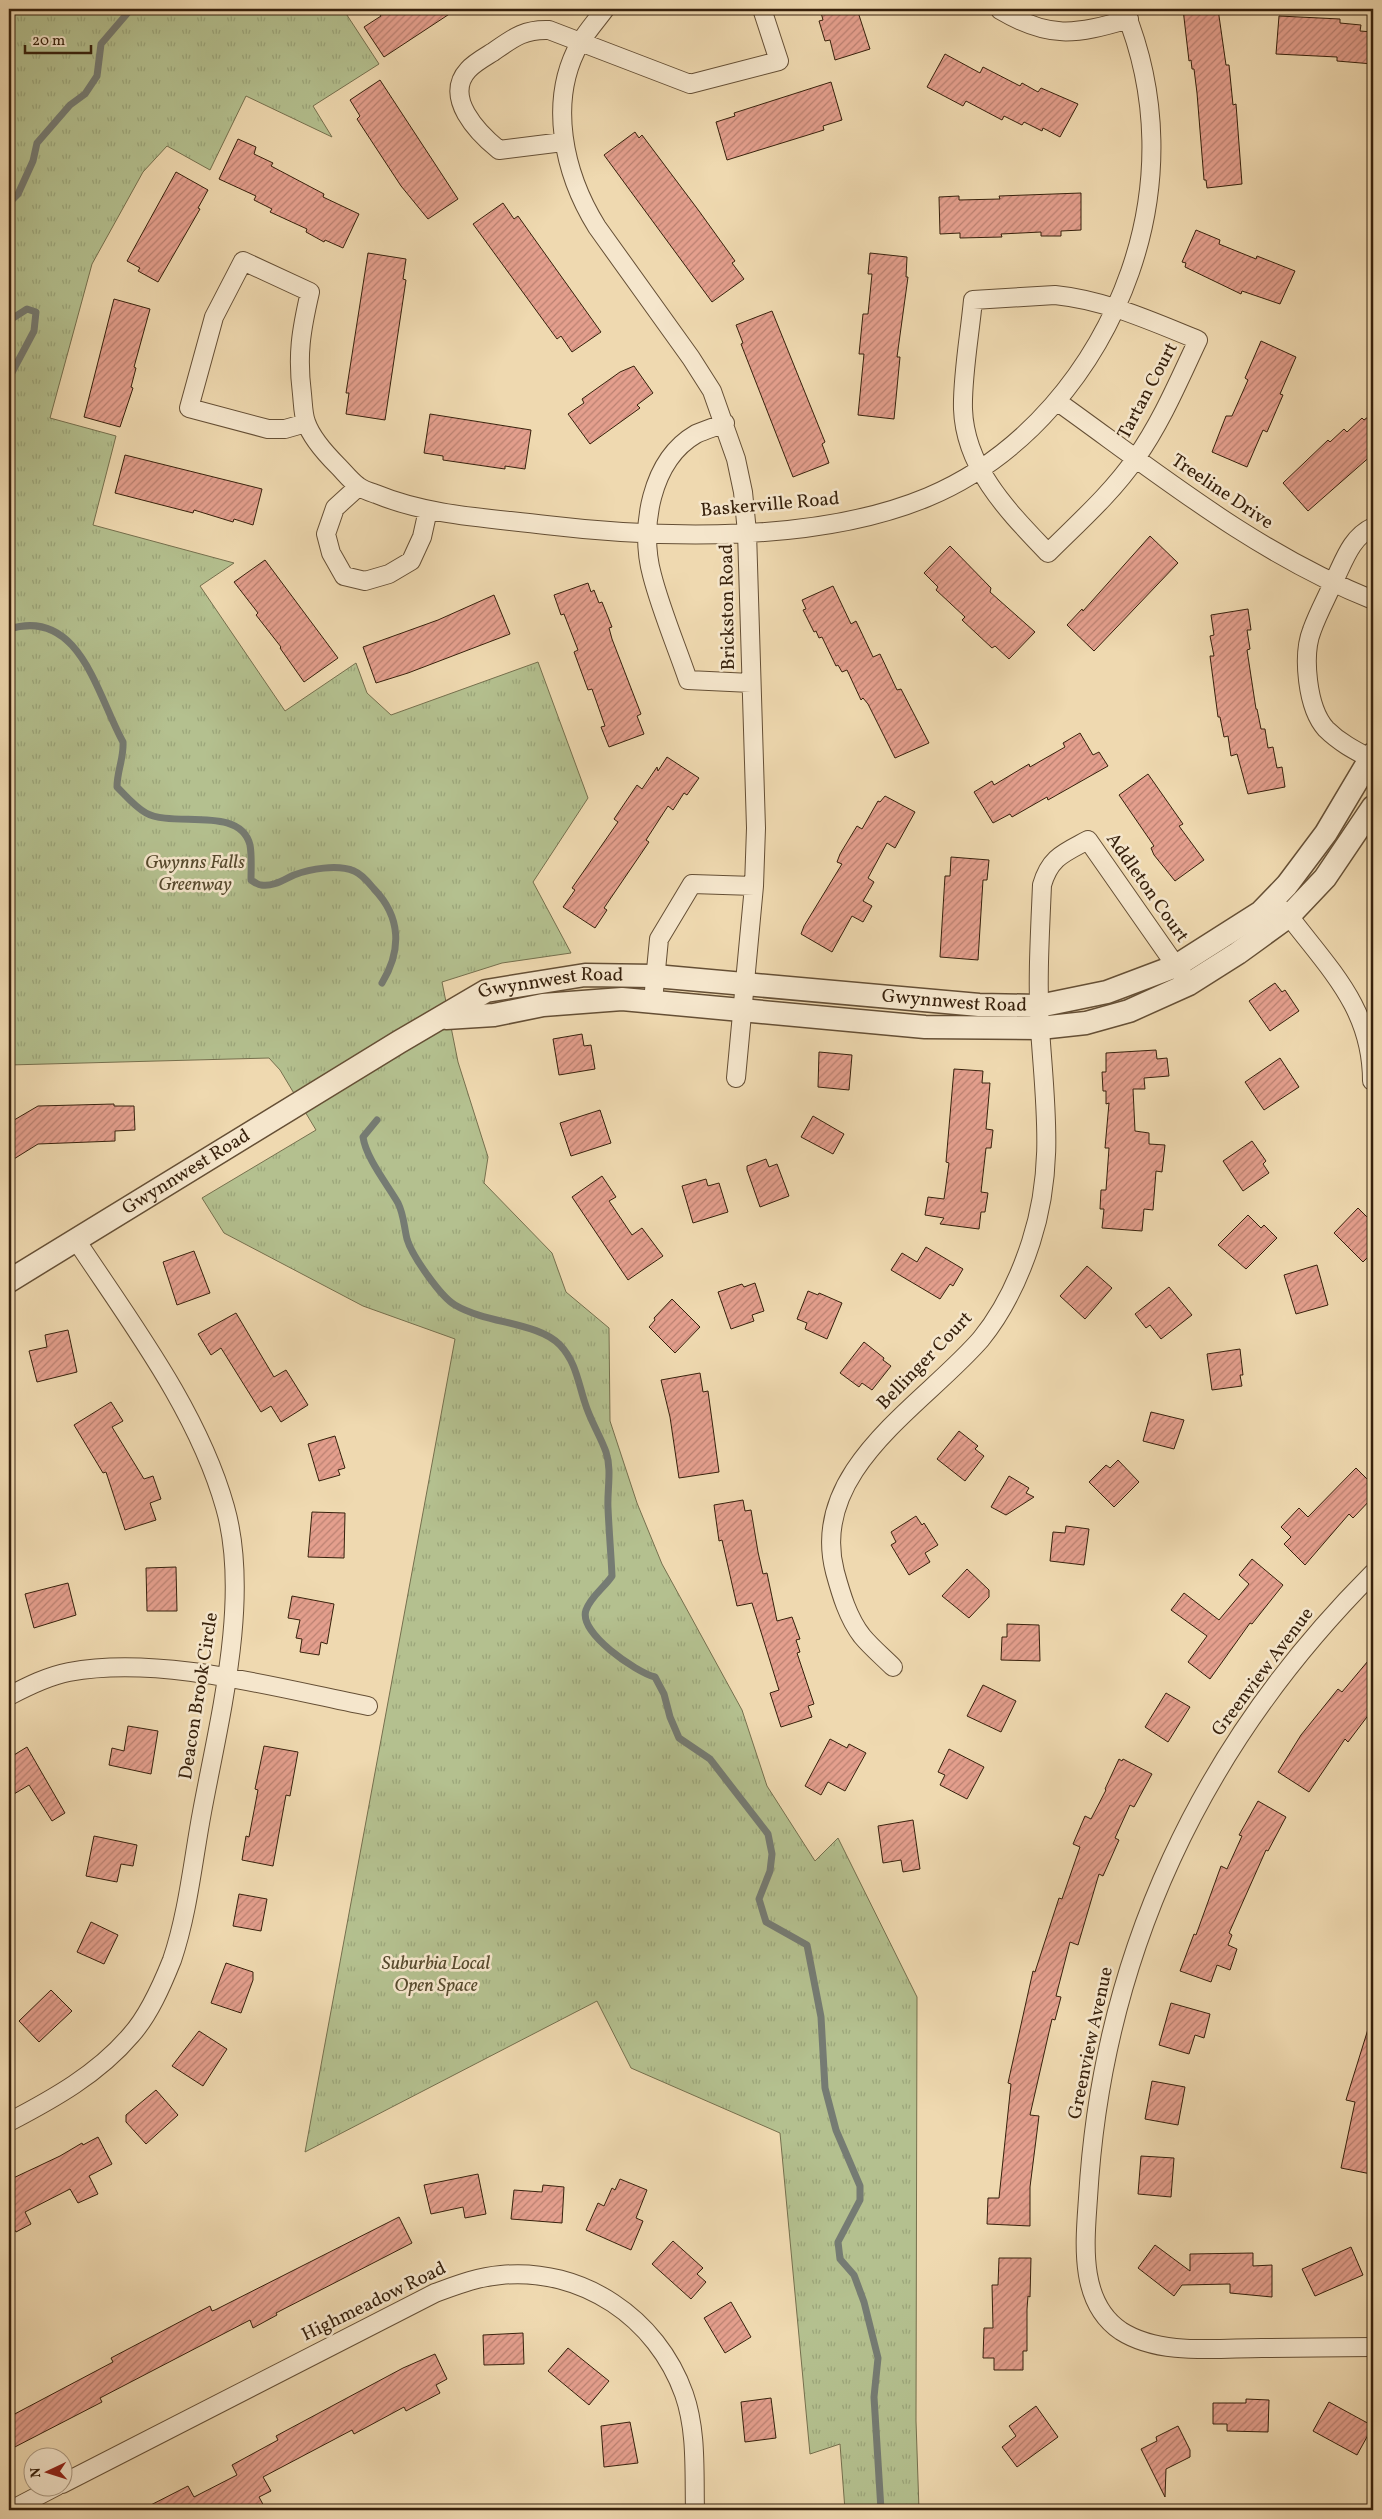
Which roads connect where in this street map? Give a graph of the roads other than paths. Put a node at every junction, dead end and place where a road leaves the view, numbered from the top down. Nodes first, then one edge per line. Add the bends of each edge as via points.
1 (605, 9) edge
2 (762, 9) edge
3 (1001, 9) edge
4 (1126, 14) edge
5 (580, 43) junction
6 (564, 142) junction
7 (1118, 308) junction
8 (1058, 402) junction
9 (306, 423) junction
10 (725, 423) junction
11 (1136, 459) junction
12 (979, 469) junction
13 (358, 487) junction
14 (428, 510) junction
15 (1373, 528) edge
16 (647, 532) junction
17 (747, 532) junction
18 (1333, 584) junction
19 (1373, 600) edge
20 (751, 683) junction
21 (1373, 758) edge
22 (1373, 808) edge
23 (754, 886) junction
24 (1272, 900) junction
25 (1289, 916) junction
26 (1176, 966) junction
27 (655, 976) junction
28 (744, 984) junction
29 (1189, 984) junction
30 (653, 1001) junction
31 (1039, 1006) junction
32 (742, 1012) junction
33 (440, 1019) junction
34 (1040, 1028) junction
35 (736, 1078) dead end
36 (1372, 1081) edge
37 (76, 1240) junction
38 (9, 1281) edge
39 (1373, 1573) edge
40 (893, 1667) dead end
41 (226, 1678) junction
42 (9, 1696) edge
43 (368, 1706) dead end
44 (9, 2122) edge
45 (1373, 2347) edge
46 (72, 2479) edge
47 (38, 2496) edge
48 (11, 2510) edge
49 (695, 2510) edge

1 - 5 street, Brickston Road
2 - 5 street via 779,61 690,84
3 - 4 street via 1019,22 1041,30 1070,32 1091,30
4 - 7 street, Baskerville Road via 1144,70 1151,116 1152,156 1150,195 1138,249
5 - 6 street, Brickston Road via 565,93
5 - 6 street via 549,30 532,30 514,38 467,70 460,86 460,103 482,136 499,150
6 - 10 street, Brickston Road via 569,168 585,207 692,358 712,391
7 - 8 street, Baskerville Road
7 - 11 street, Tartan Court via 1198,340 1160,419
7 - 12 street via 1081,298 1055,296 973,300 963,408 966,432
8 - 11 street, Treeline Drive
8 - 12 street, Baskerville Road via 1018,440
9 - 9 street, Baskerville Road via 285,429 268,429 189,408 214,317 243,261 310,292 298,349
9 - 13 street, Baskerville Road via 329,457
10 - 16 street via 695,435 669,460 651,494
10 - 17 street, Brickston Road via 743,492
11 - 12 street via 1048,553 1010,513
11 - 18 street, Treeline Drive via 1271,551
12 - 17 street, Baskerville Road via 930,496 881,514 800,528
13 - 14 street, Baskerville Road via 392,501
13 - 14 street via 335,508 326,534 331,553 344,576 365,582 389,574 411,561 422,537
14 - 16 street, Baskerville Road via 610,532
15 - 18 street via 1365,531 1353,544
16 - 17 street, Baskerville Road
16 - 20 street via 651,573 688,680
17 - 20 street, Brickston Road
18 - 19 street, Treeline Drive
18 - 21 street via 1311,631 1308,682 1324,727 1344,745
20 - 23 street, Brickston Road via 756,828
21 - 24 street, Gwynnwest Road via 1326,833
22 - 25 street, Gwynnwest Road via 1325,878
23 - 27 street via 692,884 658,939
23 - 28 street, Brickston Road
24 - 25 street
24 - 26 street, Gwynnwest Road via 1260,912
25 - 29 street, Gwynnwest Road via 1238,954
25 - 36 street via 1349,994 1365,1028 1372,1058
26 - 29 street, Addleton Court
26 - 31 street, Gwynnwest Road via 1107,992
26 - 31 street, Addleton Court via 1088,840 1052,861 1046,871 1042,894
27 - 28 street, Gwynnwest Road
27 - 30 street
27 - 33 street, Gwynnwest Road via 585,975 486,991
28 - 31 street, Gwynnwest Road via 910,1000
28 - 32 street, Brickston Road
29 - 34 street, Gwynnwest Road via 1129,1011 1086,1023
30 - 32 street, Gwynnwest Road
30 - 33 street, Gwynnwest Road via 622,999 562,1003 494,1015
31 - 34 street, Addleton Court
32 - 34 street, Gwynnwest Road via 925,1027
32 - 35 street, Brickston Road
33 - 37 street, Gwynnwest Road
34 - 40 street, Bellinger Court via 1048,1129 1047,1170 1031,1243 1010,1294 981,1338 862,1458 840,1496 833,1516 832,1561 846,1606 862,1636
37 - 38 street, Gwynnwest Road
37 - 41 street, Deacon Brook Circle via 182,1404 211,1461 226,1511 233,1556 234,1610
39 - 45 street, Greenview Avenue via 1289,1667 1244,1727 1207,1787 1168,1861 1117,2008 1099,2091 1084,2254 1089,2284 1102,2311 1120,2330 1144,2341 1177,2347
41 - 42 street via 151,1667 108,1668 68,1672 35,1682
41 - 43 street
41 - 44 street, Deacon Brook Circle via 185,1906 172,1959 156,1995 132,2034 100,2066 55,2098
46 - 49 street, Highmeadow Road via 435,2293 468,2280 502,2275 542,2276 570,2282 600,2294 629,2313 652,2337 670,2363 684,2394 692,2428
47 - 48 street

